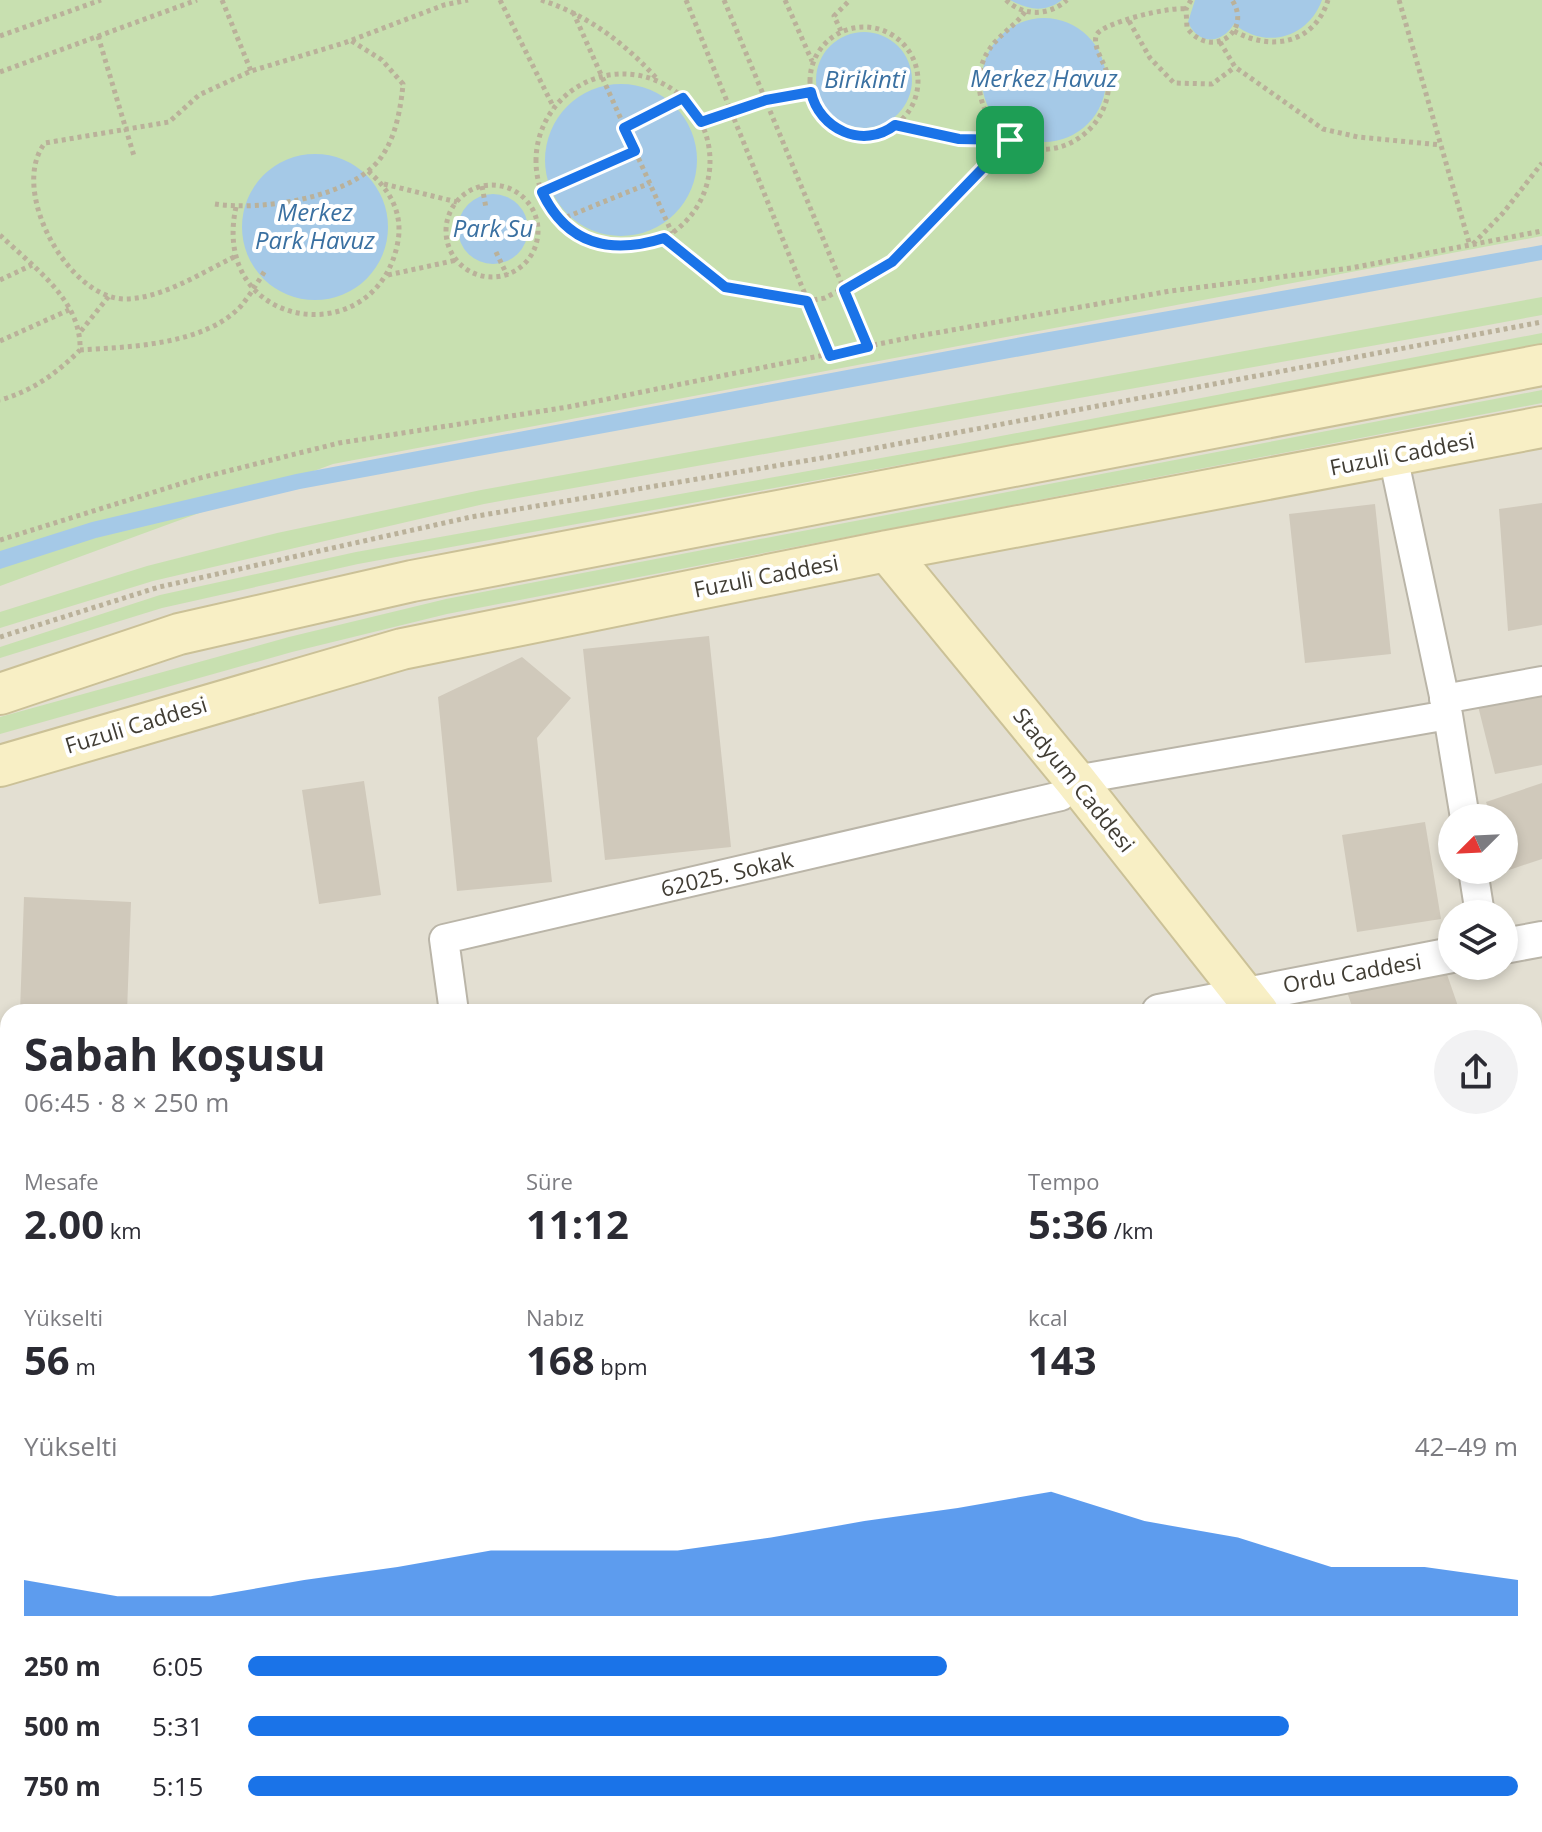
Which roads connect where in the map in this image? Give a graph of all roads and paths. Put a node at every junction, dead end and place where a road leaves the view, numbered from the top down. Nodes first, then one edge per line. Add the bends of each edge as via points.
1 (101, 0) edge
2 (197, 0) edge
3 (222, 0) edge
4 (468, 0) edge
5 (500, 0) edge
6 (541, 0) edge
7 (686, 0) edge
8 (724, 0) edge
9 (785, 0) edge
10 (850, 0) edge
11 (1006, 0) edge
12 (1067, 0) edge
13 (1191, 0) edge
14 (1232, 0) edge
15 (1328, 0) edge
16 (1399, 0) edge
17 (1186, 9) junction
18 (573, 12) junction
19 (1025, 12) junction
20 (1129, 21) junction
21 (841, 31) junction
22 (1234, 31) junction
23 (0, 36) edge
24 (98, 36) junction
25 (350, 40) junction
26 (1220, 42) junction
27 (812, 62) junction
28 (1235, 67) junction
29 (251, 71) junction
30 (0, 72) edge
31 (601, 76) junction
32 (658, 81) junction
33 (811, 92) junction
34 (683, 98) junction
35 (766, 100) junction
36 (554, 109) junction
37 (731, 113) junction
38 (701, 122) junction
39 (895, 125) junction
40 (624, 128) junction
41 (128, 131) junction
42 (1010, 140) junction
43 (1441, 145) junction
44 (635, 151) junction
45 (134, 156) dead end
46 (1542, 163) edge
47 (368, 171) junction
48 (650, 183) junction
49 (384, 184) junction
50 (482, 186) junction
51 (542, 192) junction
52 (457, 202) junction
53 (215, 204) dead end
54 (236, 207) junction
55 (486, 208) dead end
56 (559, 220) junction
57 (1542, 231) edge
58 (672, 233) junction
59 (0, 235) edge
60 (664, 238) junction
61 (1470, 246) junction
62 (496, 252) dead end
63 (234, 257) junction
64 (457, 260) junction
65 (32, 265) junction
66 (266, 269) dead end
67 (386, 275) junction
68 (507, 275) junction
69 (0, 280) edge
70 (253, 289) junction
71 (844, 290) junction
72 (109, 296) junction
73 (807, 301) junction
74 (71, 309) junction
75 (1542, 322) edge
76 (81, 332) junction
77 (0, 341) edge
78 (868, 347) junction
79 (80, 350) junction
80 (830, 356) junction
81 (1542, 365) edge
82 (0, 400) edge
83 (1542, 427) edge
84 (1393, 456) junction
85 (0, 540) edge
86 (887, 551) junction
87 (0, 637) edge
88 (1542, 681) edge
89 (0, 694) edge
90 (1446, 707) junction
91 (0, 766) edge
92 (1075, 780) junction
93 (1463, 804) edge
94 (1542, 939) edge
95 (1518, 943) edge
96 (1438, 958) edge
97 (1250, 1003) edge
98 (453, 1004) edge

1 - 23 path
2 - 24 path
3 - 29 path
4 - 25 path
5 - 36 path
6 - 18 path
7 - 37 path
8 - 35 path
9 - 27 path
10 - 21 path via 834,16
11 - 19 path
12 - 19 path via 1043,13
13 - 17 path
14 - 22 path via 1238,13
15 - 22 path via 1316,24 1298,38 1276,44 1253,42
16 - 43 path
17 - 20 path via 1161,10
17 - 26 path via 1193,36
18 - 31 path
18 - 32 path via 634,53
19 - 42 path via 994,42 980,71 981,102 997,130
20 - 28 path via 1150,58 1174,83 1212,84
20 - 42 path via 1109,23 1095,37 1108,94 1085,135 1056,148 1024,147
21 - 27 path via 823,44
21 - 39 path via 861,26 882,30 901,41 913,58 919,79 916,100
22 - 26 path
24 - 30 path
24 - 41 path
25 - 29 path
25 - 47 path via 382,60 403,84 392,133 383,155
26 - 28 path
27 - 33 path
28 - 43 path via 1323,129
29 - 41 path via 199,95 169,122
31 - 32 path via 630,74
31 - 36 path via 578,86
31 - 40 path
32 - 34 path
33 - 35 path
33 - 39 path via 826,122 845,133 866,136
34 - 38 path
34 - 40 path
35 - 37 path
35 - 71 path
36 - 51 path via 538,144
37 - 38 path
37 - 73 path
38 - 58 path via 709,146 703,195
39 - 42 path via 959,139
40 - 44 path
41 - 45 path
41 - 72 path via 45,143 35,156 32,181 48,237 63,259
42 - 71 path via 892,262
43 - 61 path
44 - 48 path
44 - 51 path
46 - 61 path
47 - 49 path
47 - 54 path via 321,193
48 - 56 path
48 - 58 path
49 - 52 path
49 - 67 path via 397,211 399,233
50 - 52 path
50 - 55 path
50 - 68 path via 513,189 536,217 533,252
51 - 56 path
52 - 64 path via 446,227
53 - 54 path
54 - 63 path via 230,235
56 - 60 path via 608,247 636,247
57 - 61 path
58 - 60 path
59 - 65 path
60 - 73 path via 725,287
61 - 78 path via 1351,268 1170,291
62 - 68 path
63 - 70 path
63 - 72 path via 163,290 126,299
64 - 67 path
64 - 68 path via 471,272
65 - 69 path
65 - 74 path
66 - 70 path
67 - 70 path via 373,292 334,313 290,312
70 - 79 path via 239,308 196,334
71 - 73 path
71 - 78 path
72 - 76 path
73 - 80 path
74 - 76 path
74 - 77 path
75 - 87 path via 828,457 471,517 159,587
76 - 79 path
78 - 80 path
79 - 82 path via 28,392
80 - 85 path via 568,407 339,443 196,479
81 - 89 main road via 412,581 179,634
83 - 84 main road, Fuzuli Caddesi
84 - 86 main road, Fuzuli Caddesi
84 - 90 street
86 - 91 main road, Fuzuli Caddesi via 402,649
86 - 92 main road, Stadyum Caddesi
88 - 90 street
90 - 92 street
90 - 93 street
92 - 97 main road, Stadyum Caddesi
92 - 98 street, 62025. Sokak via 1061,796 444,939
94 - 95 street
96 - 97 street, Ordu Caddesi

